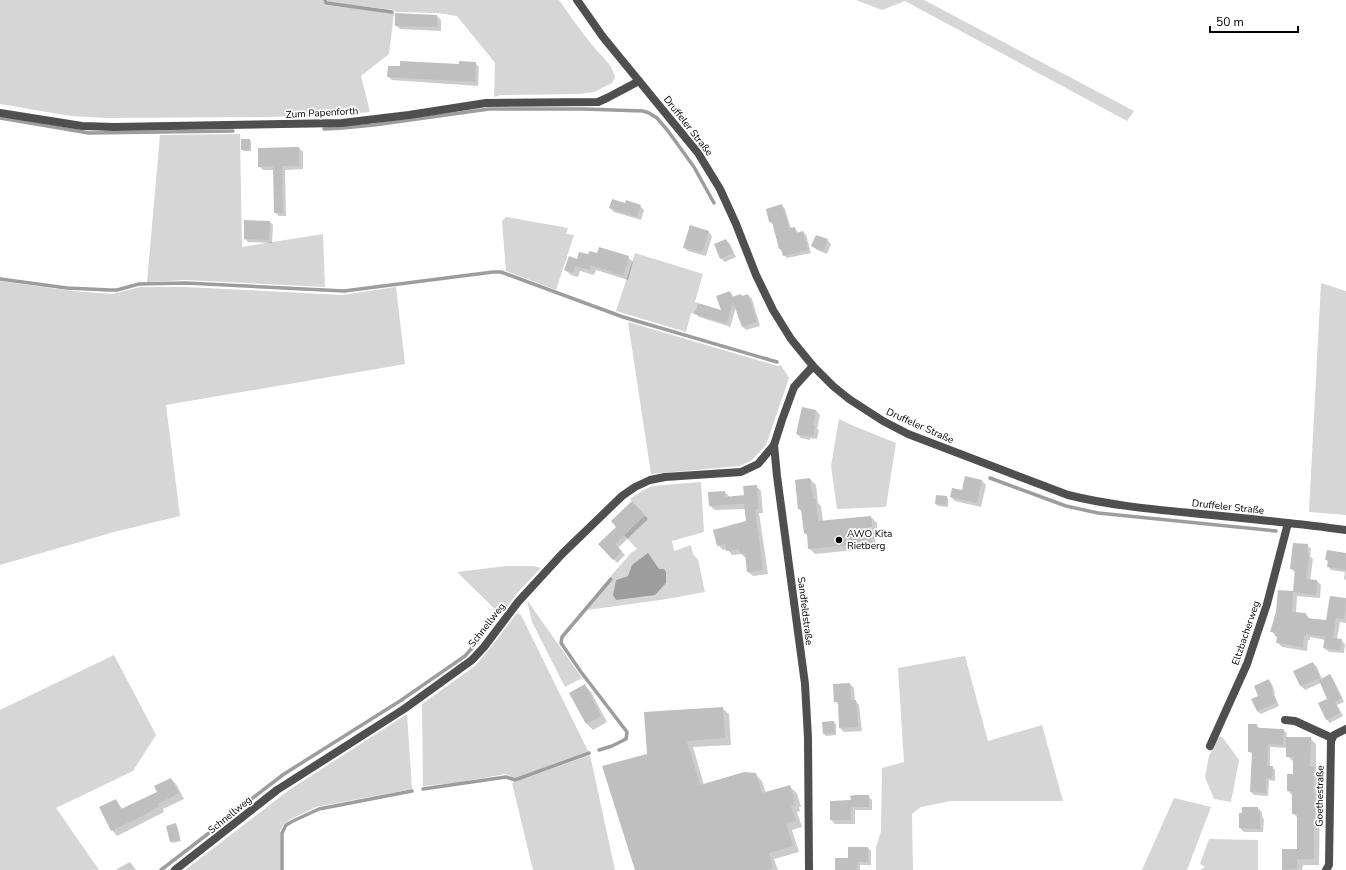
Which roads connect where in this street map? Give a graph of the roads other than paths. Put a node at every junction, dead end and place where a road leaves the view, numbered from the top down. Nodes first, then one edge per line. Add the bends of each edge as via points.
1 (577, 0) edge
2 (639, 81) junction
3 (0, 112) edge
4 (813, 366) junction
5 (774, 445) junction
6 (1288, 523) junction
7 (1346, 530) edge
8 (1285, 720) dead end
9 (1346, 729) edge
10 (1332, 738) junction
11 (1210, 746) dead end
12 (1330, 868) edge
13 (175, 870) edge
14 (809, 870) edge

1 - 2 street, Druffeler Straße
2 - 3 street, Zum Papenforth via 598,102 486,103 342,123 82,126
2 - 4 street, Druffeler Straße via 698,153 720,189 773,310 791,339
4 - 5 street, Sandfeldstraße via 794,386
4 - 6 street, Druffeler Straße via 849,399 908,434 1068,495 1128,507
5 - 13 street, Schnellweg via 758,464 741,472 650,480 622,496 562,554 518,602 472,660 404,709 277,790
5 - 14 street, Sandfeldstraße via 805,684
6 - 7 street, Druffeler Straße
6 - 11 street, Eltzbacherweg via 1267,604 1246,664
8 - 10 street via 1295,721
9 - 10 street
10 - 12 street, Goethestraße

